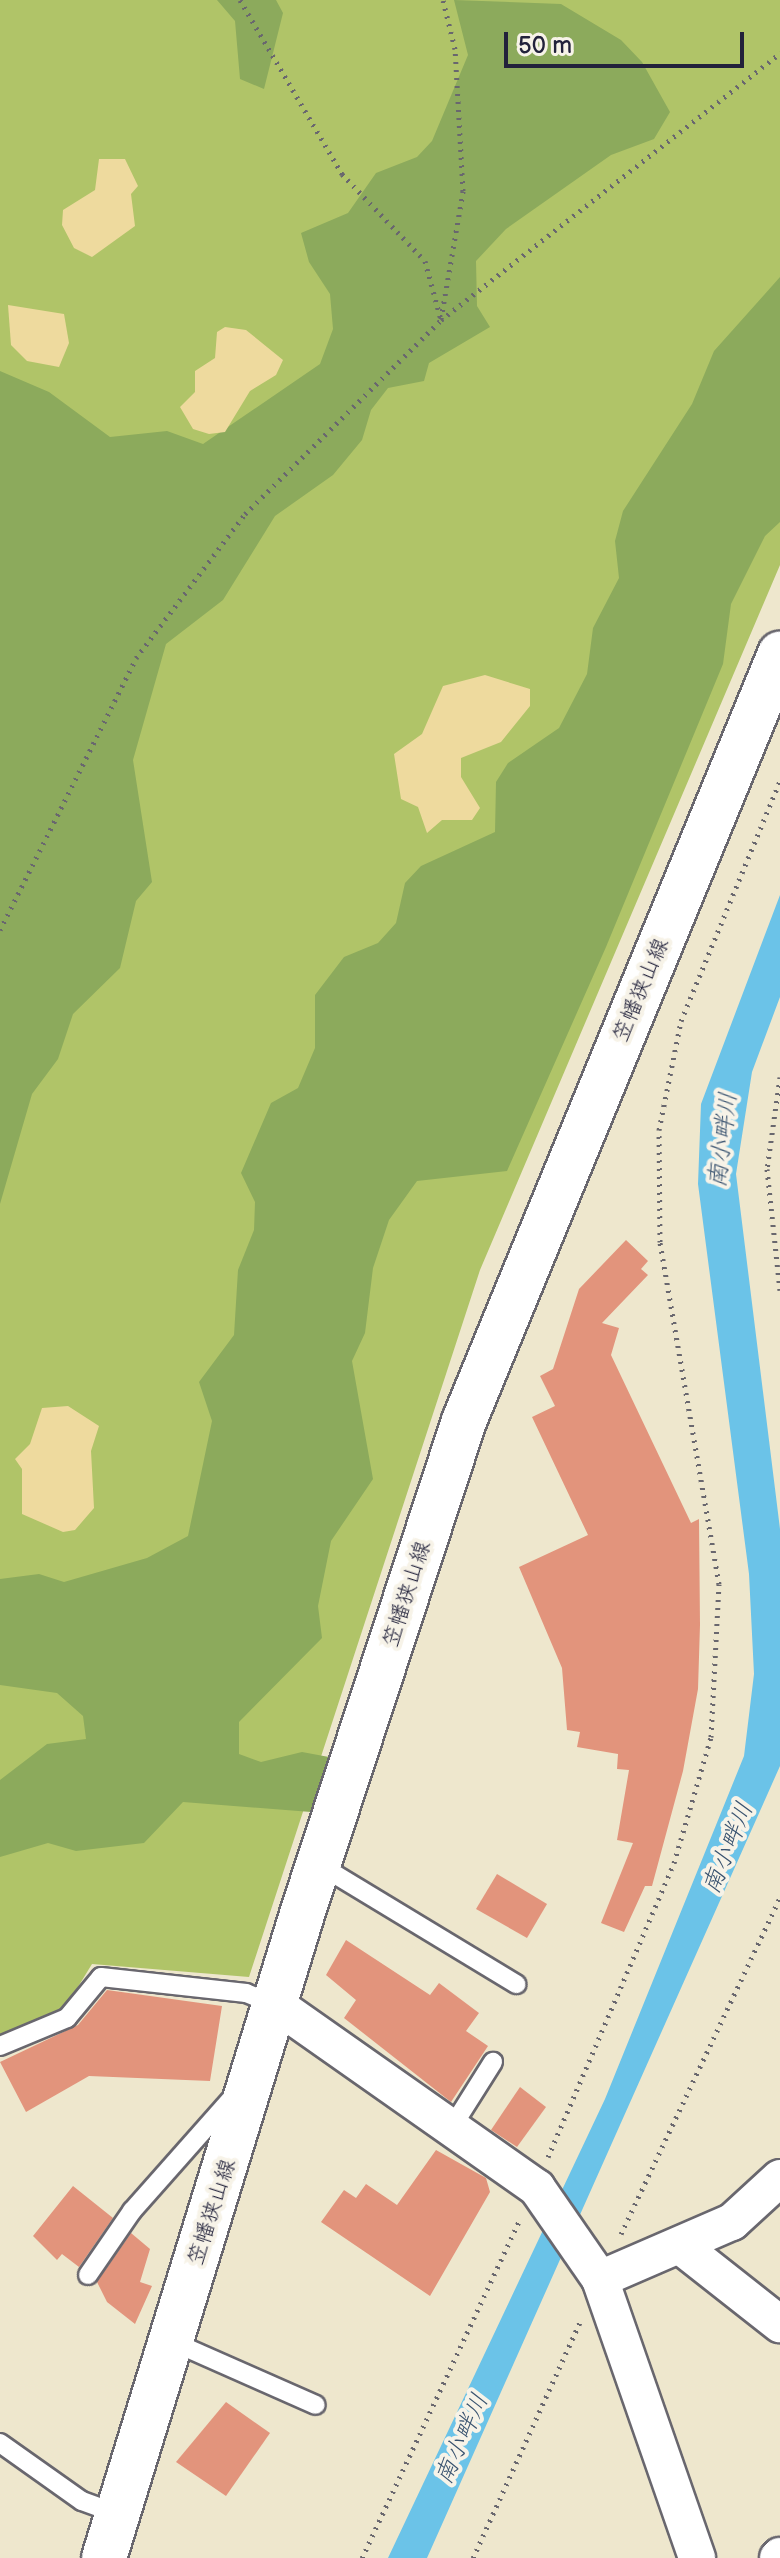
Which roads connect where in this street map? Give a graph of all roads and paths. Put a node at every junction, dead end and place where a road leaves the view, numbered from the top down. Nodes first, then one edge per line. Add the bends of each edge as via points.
1 (240, 0) edge
2 (443, 0) edge
3 (780, 53) edge
4 (441, 320) junction
5 (780, 654) edge
6 (780, 781) edge
7 (0, 930) edge
8 (780, 1077) edge
9 (780, 1290) edge
10 (318, 1864) junction
11 (780, 1898) edge
12 (516, 1984) dead end
13 (278, 2006) junction
14 (0, 2046) edge
15 (493, 2062) dead end
16 (259, 2068) junction
17 (452, 2127) junction
18 (780, 2178) edge
19 (536, 2187) junction
20 (682, 2247) junction
21 (88, 2275) dead end
22 (599, 2278) junction
23 (780, 2324) edge
24 (171, 2341) junction
25 (316, 2405) dead end
26 (0, 2443) edge
27 (118, 2514) junction
28 (104, 2558) edge
29 (362, 2558) edge
30 (473, 2558) edge
31 (697, 2558) edge

1 - 4 path via 342,174 425,261
2 - 4 path via 455,49 463,191
3 - 4 path
4 - 7 path via 245,514 136,658
5 - 10 main road, 笠幡狭山線 via 464,1421
6 - 19 path via 681,1021 659,1130 660,1242 719,1584 711,1737 674,1863
8 - 9 path via 767,1169
10 - 12 lane
10 - 13 main road, 笠幡狭山線
11 - 22 path
13 - 14 lane via 246,1993 101,1977 67,2018
13 - 16 main road, 笠幡狭山線
13 - 17 street
15 - 17 lane
16 - 21 lane via 132,2211
16 - 24 main road, 笠幡狭山線
17 - 19 street
18 - 20 street via 732,2222
19 - 22 street
19 - 29 path
20 - 22 street
20 - 23 street
22 - 30 path
22 - 31 street
24 - 25 lane
24 - 27 main road, 笠幡狭山線
26 - 27 lane via 82,2501
27 - 28 main road, 笠幡狭山線

